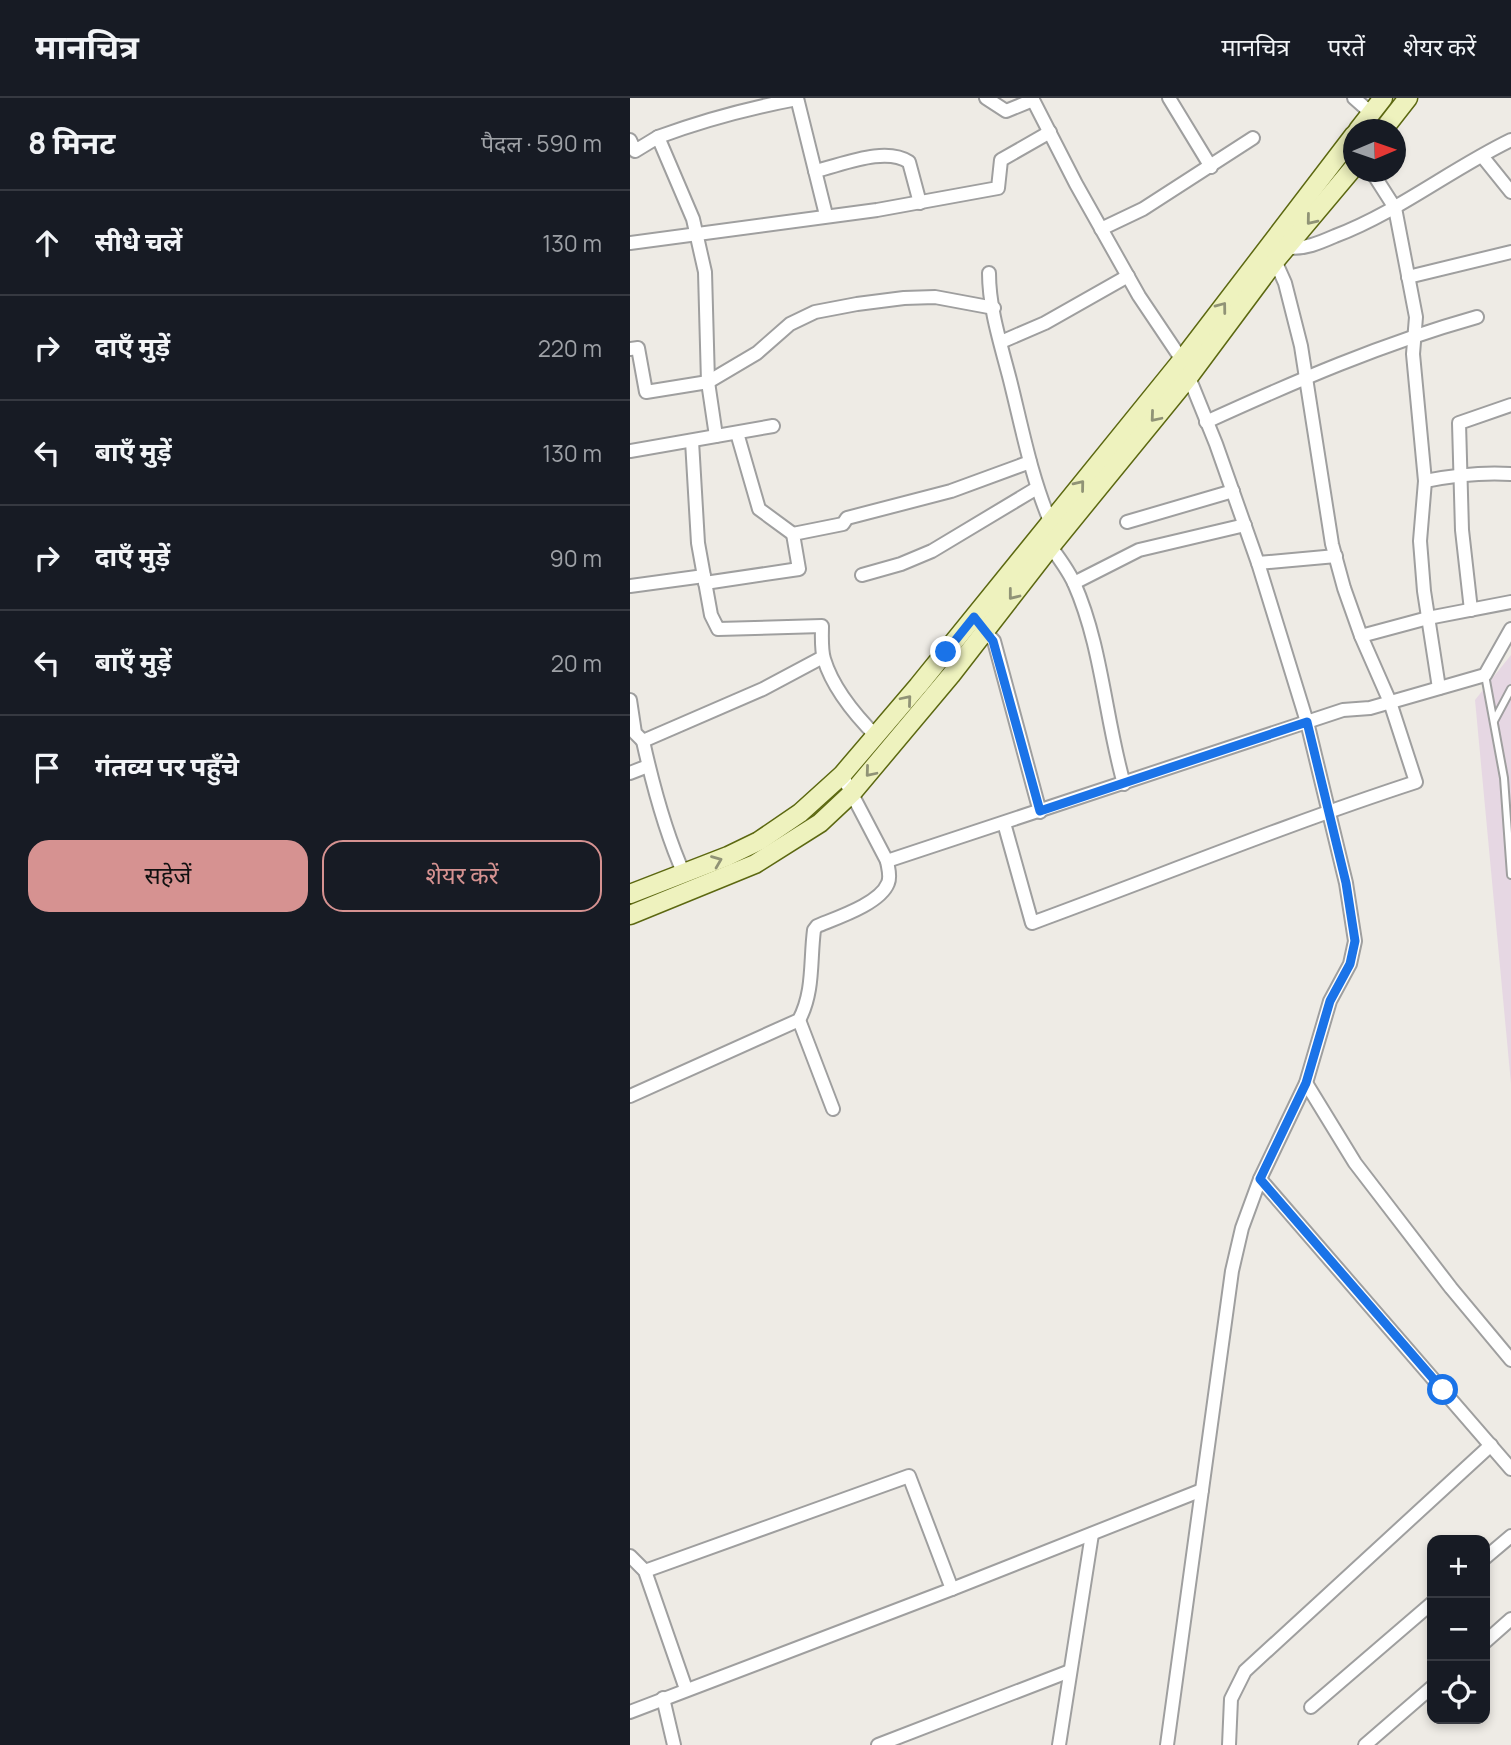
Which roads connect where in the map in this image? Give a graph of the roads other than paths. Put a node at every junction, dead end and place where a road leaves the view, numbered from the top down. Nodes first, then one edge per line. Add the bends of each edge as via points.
1 (986, 98) edge
2 (1169, 98) edge
3 (1354, 98) edge
4 (1383, 98) edge
5 (1408, 98) edge
6 (797, 99) edge
7 (1033, 99) edge
8 (1371, 113) junction
9 (1367, 119) edge
10 (1392, 119) edge
11 (1050, 132) junction
12 (658, 137) junction
13 (1253, 138) dead end
14 (630, 140) edge
15 (1511, 140) edge
16 (1343, 153) edge
17 (1482, 156) junction
18 (1211, 167) junction
19 (815, 172) junction
20 (1343, 178) edge
21 (1378, 182) edge
22 (1511, 192) edge
23 (920, 203) junction
24 (1395, 208) junction
25 (826, 215) junction
26 (1101, 229) junction
27 (696, 233) junction
28 (630, 243) edge
29 (1277, 252) junction
30 (1511, 252) edge
31 (989, 273) dead end
32 (1128, 276) junction
33 (1408, 276) junction
34 (993, 308) junction
35 (1477, 317) dead end
36 (1415, 334) junction
37 (1001, 342) junction
38 (630, 349) edge
39 (1182, 360) junction
40 (1306, 377) junction
41 (1188, 378) junction
42 (708, 382) junction
43 (1511, 405) edge
44 (1206, 422) junction
45 (774, 426) dead end
46 (737, 433) junction
47 (716, 436) junction
48 (692, 440) junction
49 (630, 452) edge
50 (1030, 462) junction
51 (1459, 474) junction
52 (1511, 474) edge
53 (1425, 481) junction
54 (1037, 488) junction
55 (1233, 491) junction
56 (1127, 522) dead end
57 (1245, 525) junction
58 (1047, 533) junction
59 (793, 534) junction
60 (1336, 556) junction
61 (1258, 564) junction
62 (862, 575) dead end
63 (705, 579) junction
64 (1074, 583) junction
65 (630, 586) edge
66 (1511, 602) edge
67 (1471, 610) junction
68 (1428, 618) junction
69 (980, 624) junction
70 (1511, 629) edge
71 (1361, 636) junction
72 (823, 657) junction
73 (1485, 675) junction
74 (1439, 688) junction
75 (1511, 689) edge
76 (630, 700) edge
77 (1390, 702) junction
78 (1494, 721) junction
79 (1307, 722) junction
80 (877, 737) junction
81 (643, 741) junction
82 (1511, 762) edge
83 (1501, 763) junction
84 (648, 766) junction
85 (630, 773) edge
86 (842, 775) junction
87 (1124, 784) junction
88 (852, 793) junction
89 (1330, 810) junction
90 (1040, 811) junction
91 (1004, 823) junction
92 (887, 861) junction
93 (684, 874) junction
94 (1511, 875) edge
95 (630, 894) edge
96 (630, 915) edge
97 (799, 1020) junction
98 (1306, 1083) junction
99 (630, 1096) edge
100 (832, 1109) dead end
101 (1260, 1179) junction
102 (1511, 1360) edge
103 (1491, 1445) junction
104 (1511, 1469) edge
105 (1202, 1490) junction
106 (1092, 1534) junction
107 (1511, 1535) edge
108 (1490, 1554) edge
109 (630, 1556) edge
110 (645, 1571) junction
111 (952, 1589) junction
112 (1427, 1607) edge
113 (1511, 1619) edge
114 (1490, 1638) edge
115 (1070, 1671) junction
116 (686, 1689) junction
117 (1427, 1691) edge
118 (663, 1698) junction
119 (1311, 1706) dead end
120 (630, 1712) edge
121 (674, 1745) edge
122 (878, 1745) edge
123 (1059, 1745) edge
124 (1167, 1745) edge
125 (1229, 1745) edge
126 (1365, 1745) edge

1 - 7 street via 1006,111
2 - 18 street
3 - 8 street
4 - 8 street
5 - 10 street
6 - 12 street via 697,122
6 - 19 street
7 - 11 street
8 - 9 street
11 - 23 street via 1001,160 998,188
11 - 26 street
12 - 14 street via 635,151
12 - 27 street
13 - 18 street
15 - 17 street
16 - 29 street
17 - 22 street
17 - 24 street
18 - 26 street
19 - 23 street via 877,156 901,156 912,169
19 - 25 street
20 -> 29 street
21 - 24 street
23 - 25 street
24 - 29 street via 1302,249
24 - 33 street
25 - 27 street
26 - 32 street
27 - 28 street
27 - 42 street via 705,272
39 -> 29 street
29 - 40 street
29 - 41 street
30 - 33 street
31 - 34 street
32 - 37 street
32 - 39 street
33 - 36 street
34 - 37 street
34 - 42 street via 935,297 815,312 790,324 757,353
35 - 36 street
36 - 40 street
36 - 53 street
37 - 50 street
38 - 42 street via 638,348 646,393
39 - 41 street
58 -> 39 street
40 - 44 street
40 - 60 street
41 - 44 street
41 -> 58 street
42 - 47 street
43 - 51 street via 1459,423
44 - 55 street
45 - 46 street
46 - 47 street
46 - 59 street via 759,509
47 - 48 street
48 - 49 street
48 - 63 street via 698,543
50 - 54 street
50 - 59 street via 951,491 848,518 843,524
51 - 52 street
51 - 53 street
51 - 67 street
53 - 68 street via 1420,541
54 - 58 street
54 - 62 street via 932,551
55 - 56 street
55 - 57 street
57 - 61 street
57 - 64 street via 1139,550
58 - 64 street
58 - 69 street
59 - 63 street via 799,569
60 - 61 street
60 - 71 street
61 - 79 street
63 - 65 street
63 - 72 street via 718,629 822,625
64 - 87 street via 1097,656
66 - 67 street
67 - 68 street
68 - 71 street
68 - 74 street
80 -> 69 street
69 -> 88 street
69 - 90 street via 993,641
70 - 73 street
71 - 77 street
72 - 80 street via 855,715
72 - 81 street via 763,689
73 - 74 street
73 - 78 lane
74 - 77 street
75 - 78 lane
76 - 81 street via 635,733
77 - 79 street
77 - 89 street via 1416,782
78 - 83 lane
79 - 87 street
79 - 89 street
80 - 86 street
81 - 84 street
82 - 83 lane
83 - 94 lane
84 - 85 street
84 - 93 street
86 - 88 street
93 -> 86 street via 759,841 800,813
87 - 90 street
88 - 92 street
88 - 96 street via 820,822 755,864
89 - 91 street via 1032,923
89 - 98 street via 1355,941 1350,964 1330,1001
90 - 91 street
91 - 92 street
92 - 97 street via 890,874 883,892 814,930 811,980
93 - 95 street
97 - 99 street
97 - 100 street
98 - 101 street
98 - 102 street via 1355,1163
101 - 103 street
101 - 105 street via 1232,1271
103 - 104 street
103 - 125 street via 1245,1671 1231,1699
105 - 106 street
105 - 124 street
106 - 111 street
106 - 115 street
107 - 108 street
109 - 110 street
110 - 111 street via 909,1476
110 - 116 street
111 - 116 street
112 - 119 street
113 - 114 street
115 - 122 street
115 - 123 street
116 - 118 street
117 - 126 street
118 - 120 street
118 - 121 street

